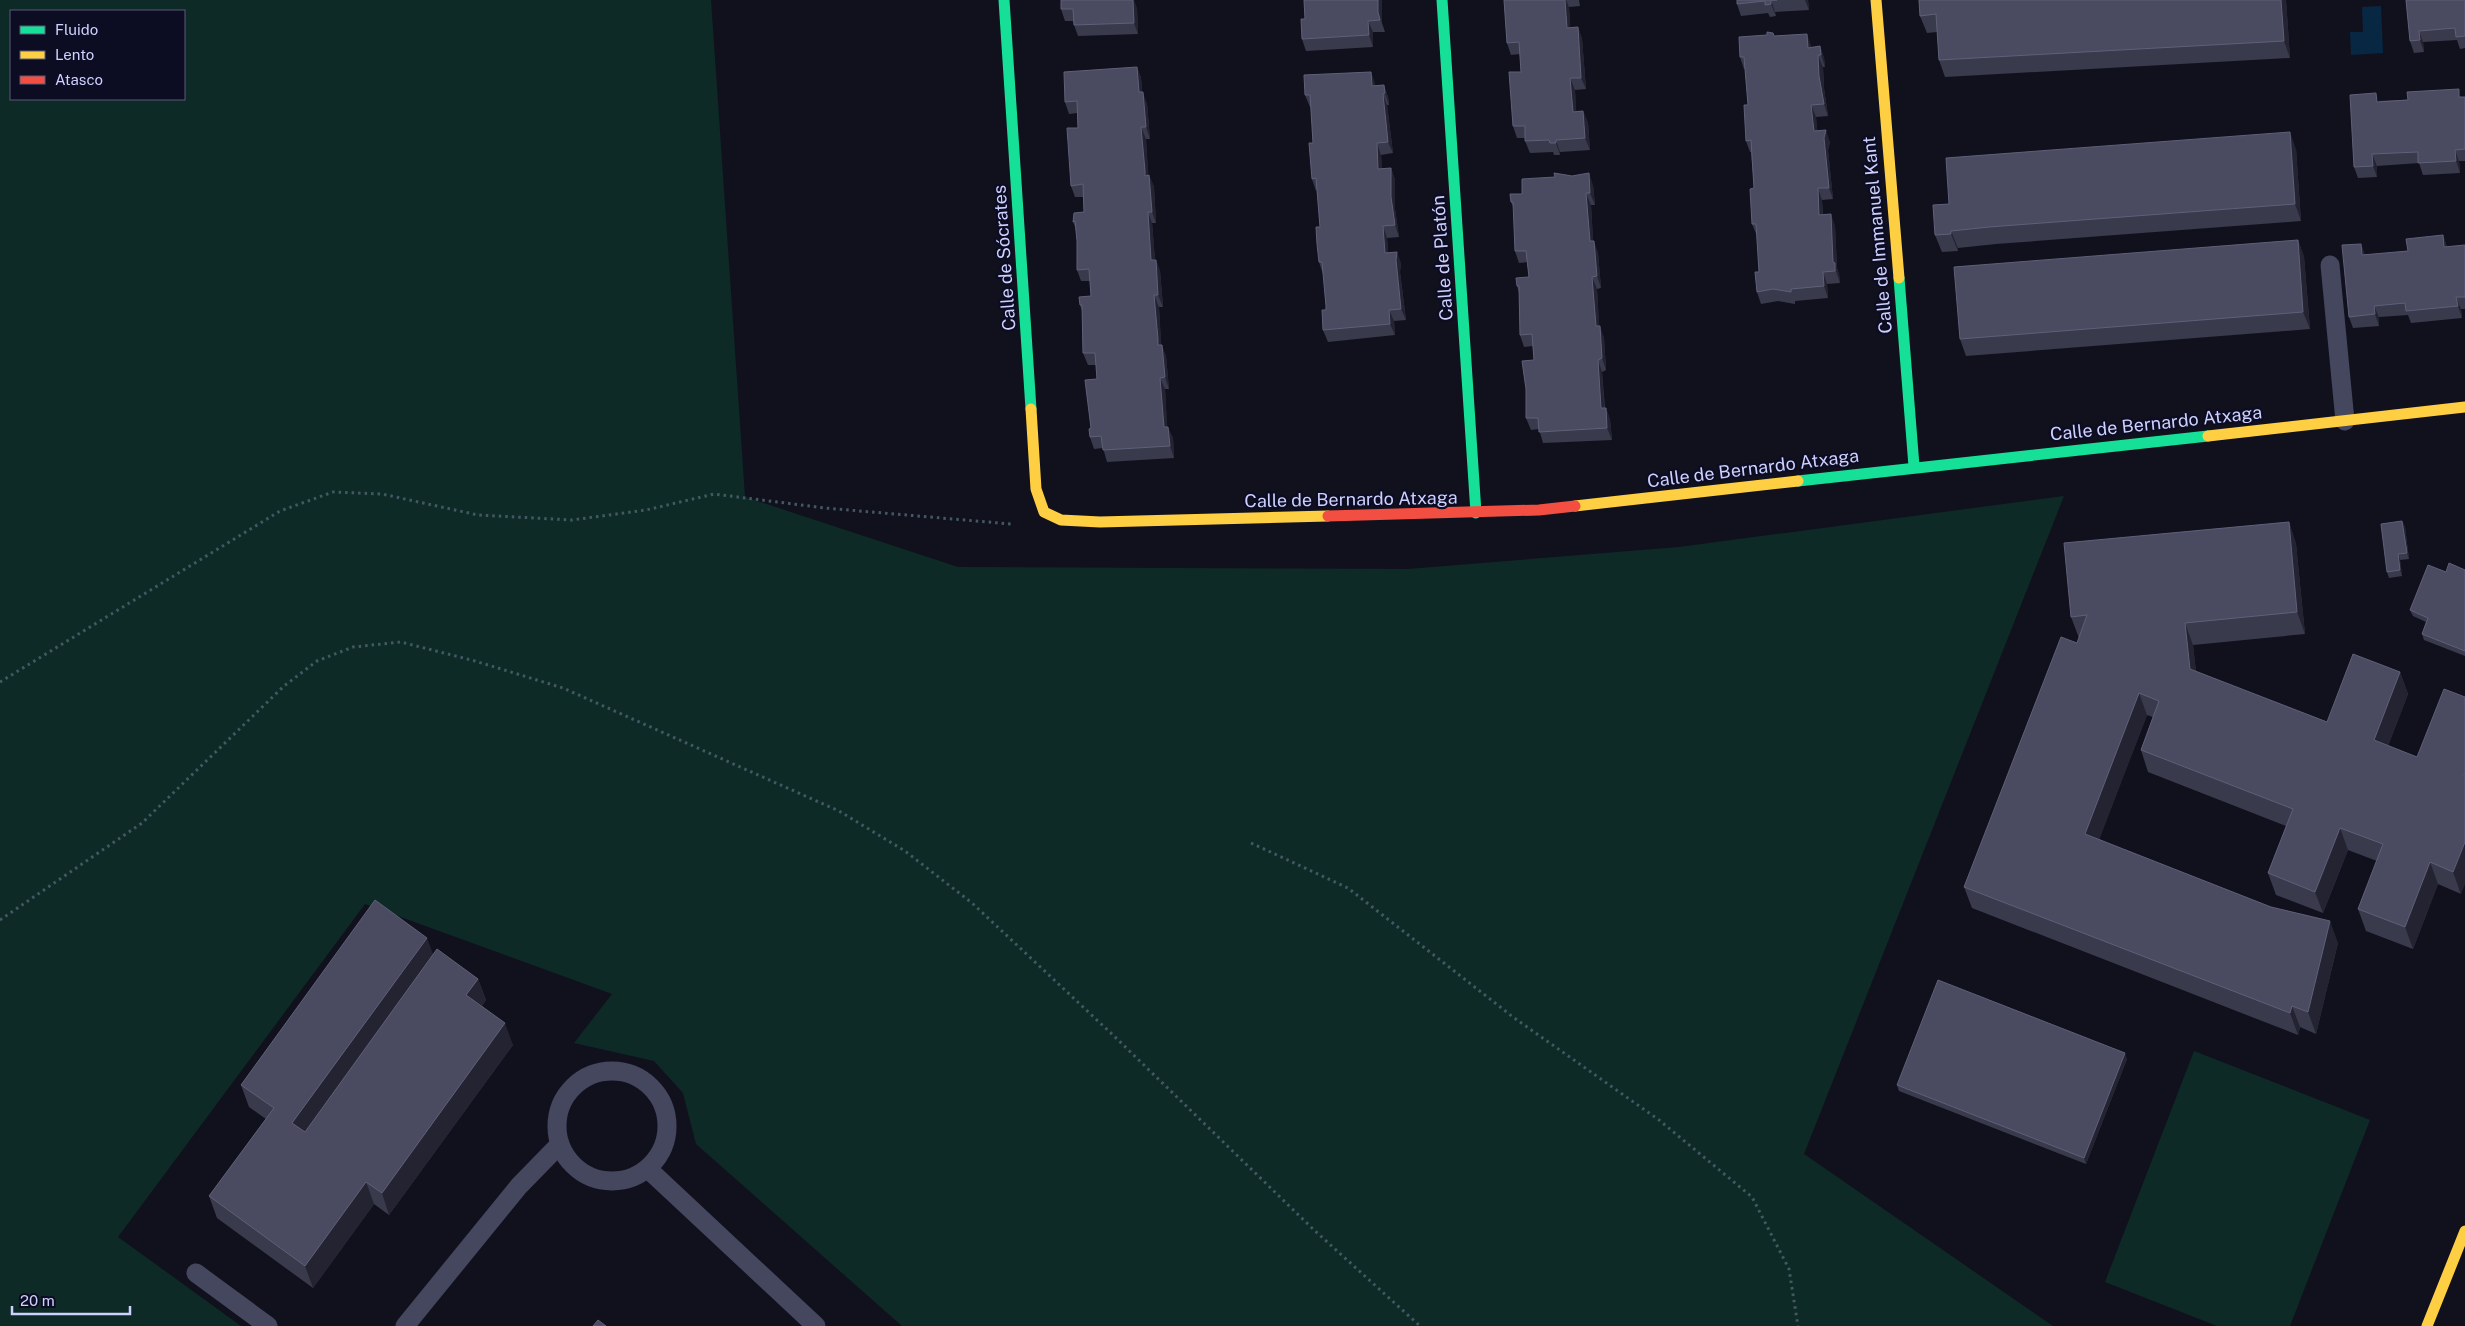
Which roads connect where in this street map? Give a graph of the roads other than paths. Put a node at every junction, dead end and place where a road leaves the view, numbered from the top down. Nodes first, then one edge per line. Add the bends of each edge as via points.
1 (1004, 0) edge
2 (1442, 0) edge
3 (1876, 0) edge
4 (2330, 265) dead end
5 (2465, 407) edge
6 (2345, 421) junction
7 (1914, 466) junction
8 (1044, 512) joint
9 (1476, 513) junction
10 (560, 1144) junction
11 (648, 1169) junction
12 (2465, 1231) edge
13 (196, 1273) dead end
14 (268, 1326) edge
15 (405, 1326) edge
16 (816, 1326) edge
17 (2426, 1326) edge

1 - 8 street, Calle de Sócrates via 1036,489
2 - 9 street, Calle de Platón
3 - 7 street, Calle de Immanuel Kant
4 - 6 lane
5 - 6 street, Calle de Bernardo Atxaga
6 - 7 street, Calle de Bernardo Atxaga
7 - 9 street, Calle de Bernardo Atxaga via 1539,510
8 - 9 street, Calle de Bernardo Atxaga via 1061,520 1100,522
10 - 11 lane via 581,1172 598,1179 632,1178
10 - 11 lane via 559,1109 567,1093 579,1081 597,1072 616,1070 634,1074 656,1092 668,1118 667,1137 660,1155
10 - 15 lane via 519,1186
11 - 16 lane
12 - 17 street
13 - 14 lane

